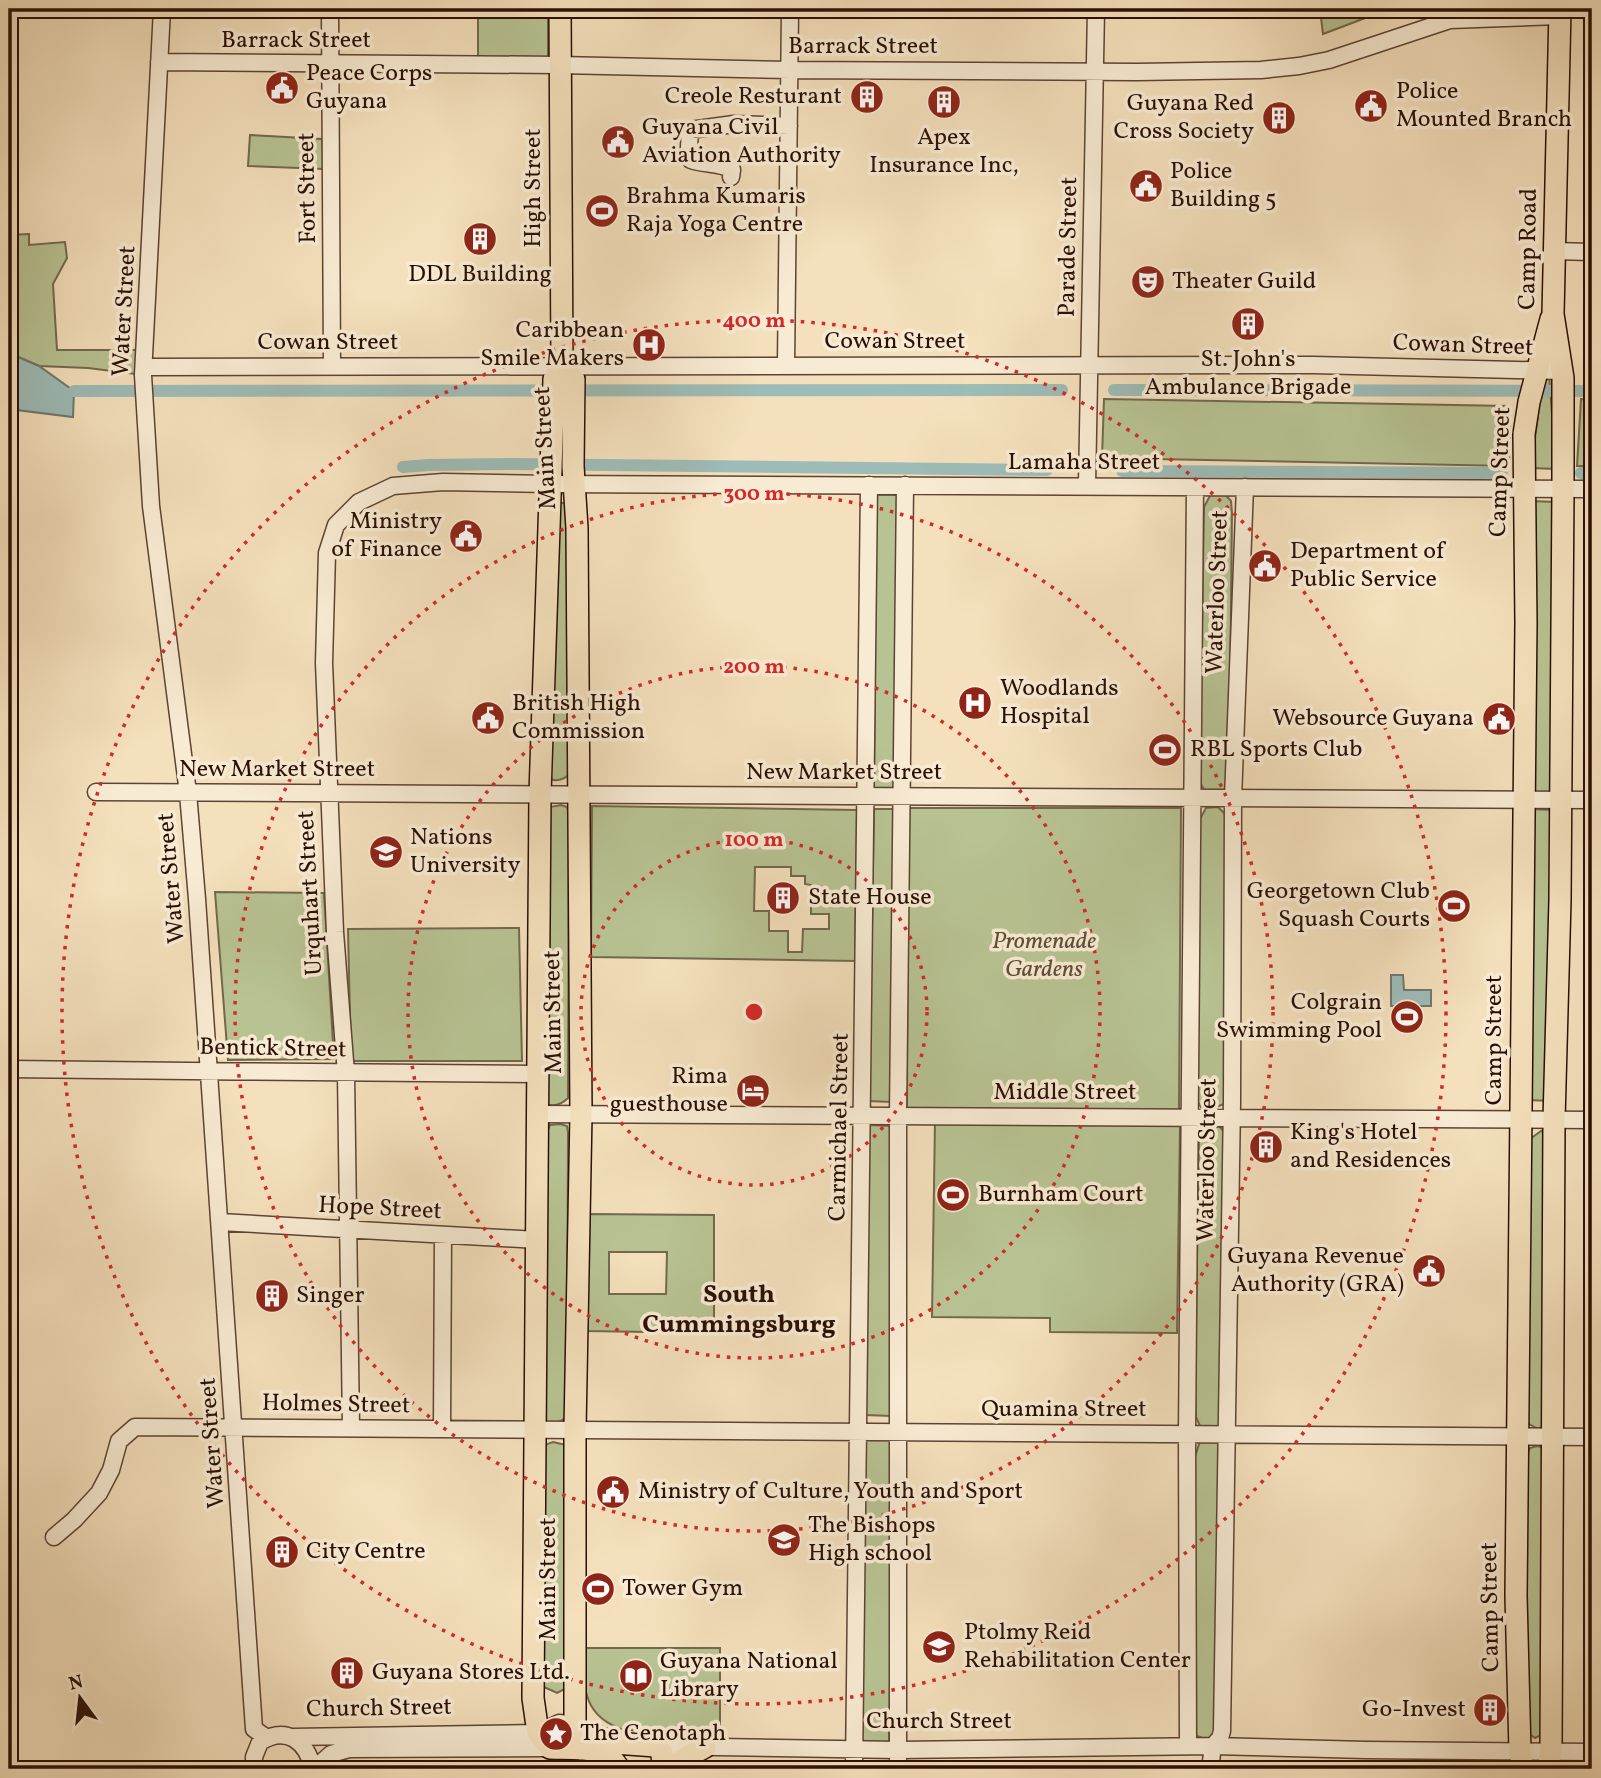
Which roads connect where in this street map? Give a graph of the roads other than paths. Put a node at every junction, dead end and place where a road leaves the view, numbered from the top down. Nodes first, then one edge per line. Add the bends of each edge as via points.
1 (162, 9) edge
2 (330, 9) edge
3 (560, 9) edge
4 (790, 9) edge
5 (1096, 9) edge
6 (1560, 12) edge
7 (159, 62) junction
8 (330, 64) junction
9 (559, 65) junction
10 (790, 70) junction
11 (1095, 72) junction
12 (789, 126) junction
13 (731, 177) dead end
14 (1564, 251) junction
15 (1592, 252) edge
16 (1553, 314) junction
17 (786, 365) junction
18 (1090, 365) junction
19 (332, 366) junction
20 (143, 371) junction
21 (1562, 374) junction
22 (563, 375) junction
23 (1536, 375) junction
24 (563, 476) junction
25 (1562, 477) junction
26 (1524, 478) junction
27 (869, 485) junction
28 (905, 485) junction
29 (1087, 485) junction
30 (1195, 487) junction
31 (1245, 487) junction
32 (1592, 489) edge
33 (96, 792) dead end
34 (188, 793) junction
35 (329, 794) junction
36 (540, 794) junction
37 (578, 795) junction
38 (866, 796) junction
39 (902, 796) junction
40 (1192, 798) junction
41 (1233, 799) junction
42 (1523, 800) junction
43 (1560, 800) junction
44 (1592, 800) edge
45 (9, 1069) edge
46 (209, 1070) junction
47 (346, 1074) junction
48 (537, 1074) junction
49 (537, 1114) junction
50 (581, 1114) junction
51 (898, 1114) junction
52 (863, 1115) junction
53 (1189, 1117) junction
54 (1232, 1117) junction
55 (1521, 1119) junction
56 (1554, 1120) junction
57 (1592, 1120) edge
58 (220, 1222) junction
59 (348, 1230) junction
60 (443, 1235) junction
61 (537, 1240) junction
62 (235, 1427) junction
63 (351, 1428) junction
64 (442, 1429) junction
65 (535, 1429) junction
66 (575, 1429) junction
67 (859, 1431) junction
68 (898, 1431) junction
69 (1187, 1433) junction
70 (1226, 1433) junction
71 (1518, 1436) junction
72 (1553, 1436) junction
73 (1592, 1437) edge
74 (54, 1537) dead end
75 (575, 1726) junction
76 (293, 1737) junction
77 (267, 1738) junction
78 (544, 1741) junction
79 (648, 1745) junction
80 (1188, 1746) junction
81 (1213, 1746) junction
82 (705, 1747) junction
83 (580, 1749) junction
84 (1592, 1752) edge
85 (855, 1760) edge
86 (898, 1760) edge
87 (1549, 1760) edge
88 (1522, 1761) edge
89 (618, 1766) edge
90 (254, 1769) edge
91 (314, 1769) edge
92 (663, 1769) edge
93 (672, 1769) edge
94 (1210, 1769) edge

1 - 7 street, Water Street
2 - 8 street, Fort Street
3 - 9 main road, High Street
4 - 10 street
5 - 11 street, Parade Street
6 - 11 street, Barrack Street via 1450,20 1298,66
6 - 14 main road, Camp Road
7 - 8 street, Barrack Street
7 - 20 street, Water Street
8 - 9 street, Barrack Street
8 - 19 street, Fort Street
9 - 10 street, Barrack Street
9 - 22 main road, High Street
10 - 11 street, Barrack Street
10 - 12 street
11 - 18 street, Parade Street
12 - 13 street via 734,124 690,130 691,160 724,165 732,170
12 - 17 street
14 - 15 street
14 - 16 main road, Camp Road
16 - 21 main road, Camp Road
16 - 23 main road, Camp Street
17 - 18 street, Cowan Street
17 - 22 street, Cowan Street
18 - 23 street, Cowan Street via 1313,365
18 - 29 street, Parade Street
19 - 20 street, Cowan Street
19 - 22 street, Cowan Street
20 - 34 street, Water Street via 151,506
21 - 23 street, Cowan Street
21 - 25 main road, Camp Road
22 - 24 main road, Main Street
23 - 26 main road, Camp Street via 1524,434
24 - 27 street, Lamaha Street
24 - 35 street, Urquhart Street via 393,486 359,502 336,525 327,553 324,594
24 - 36 main road, Main Street
24 - 37 main road, Main Street
25 - 26 street, Lamaha Street
25 - 32 street, Lamaha Street
25 - 43 main road
26 - 31 street, Lamaha Street
26 - 42 main road, Camp Street
27 - 28 street, Lamaha Street
27 - 38 street, Carmichael Street
28 - 29 street, Lamaha Street
28 - 39 street
29 - 30 street, Lamaha Street
30 - 31 street, Lamaha Street
30 - 40 street, Waterloo Street
31 - 41 street, Waterloo Street
33 - 34 street, New Market Street
34 - 35 street, New Market Street
34 - 46 street, Water Street
35 - 36 street, New Market Street
35 - 47 street, Urquhart Street
36 - 37 street, New Market Street
36 - 48 main road, Main Street
37 - 38 street, New Market Street
37 - 50 main road, Main Street
38 - 39 street, New Market Street
38 - 52 street, Carmichael Street
39 - 40 street, New Market Street
39 - 51 street
40 - 41 street, New Market Street
40 - 53 street, Waterloo Street
41 - 42 street, New Market Street
41 - 54 street, Waterloo Street
42 - 43 street, New Market Street
42 - 55 main road, Camp Street
43 - 44 street, New Market Street
43 - 56 main road
45 - 46 street, Bentick Street
46 - 47 street, Bentick Street
46 - 58 street, Water Street
47 - 48 street, Bentick Street
47 - 59 street, Urquhart Street
48 - 49 main road, Main Street
49 - 50 street, Middle Street
49 - 61 main road, Main Street
50 - 52 street, Middle Street
50 - 66 main road, Main Street
51 - 52 street, Middle Street
51 - 53 street, Middle Street
51 - 68 street
52 - 67 street, Carmichael Street
53 - 54 street, Middle Street
53 - 69 street, Waterloo Street
54 - 55 street, Middle Street
54 - 70 street, Waterloo Street
55 - 56 street, Middle Street
55 - 71 main road, Camp Street
56 - 57 street, Middle Street
56 - 72 main road
58 - 59 street, Hope Street
58 - 62 street, Water Street
59 - 60 street, Hope Street
59 - 63 street, Urquhart Street
60 - 61 street, Hope Street
60 - 64 street
61 - 65 main road, Main Street
62 - 63 street, Holmes Street
62 - 74 street, Holmes Street via 135,1427 119,1441 99,1493
62 - 77 street, Water Street via 254,1729
63 - 64 street, Holmes Street
64 - 65 street, Holmes Street
65 - 66 street, Quamina Street
65 - 78 main road, Main Street via 533,1698
66 - 67 street, Quamina Street
66 - 75 main road, Main Street
67 - 68 street, Quamina Street
67 - 85 street, Carmichael Street
68 - 69 street, Quamina Street
68 - 86 street
69 - 70 street, Quamina Street
69 - 80 street, Waterloo Street
70 - 71 street, Quamina Street
70 - 81 street, Waterloo Street via 1222,1731
71 - 72 street, Quamina Street
71 - 88 main road, Camp Street via 1516,1597
72 - 73 street, Quamina Street
72 - 87 main road
75 - 78 street, Church Street via 556,1724
75 - 79 main road, Church Street via 614,1743
75 - 83 main road, Main Street
76 - 77 street, Church Street
76 - 78 street, Church Street
76 - 91 street via 306,1748
77 - 90 street via 257,1747
78 - 83 main road, Church Street
78 - 91 street, Church Street via 349,1749 331,1754
79 - 82 street, Church Street
79 - 89 main road via 629,1752
79 - 92 main road via 662,1753
80 - 81 street, Church Street
80 - 86 street, Church Street
81 - 88 street, Church Street
81 - 94 street, Waterloo Street
82 - 85 street, Church Street
82 - 93 main road
83 - 89 main road, Church Street via 601,1752
84 - 87 street, Church Street
85 - 86 street, Church Street
87 - 88 street, Church Street

